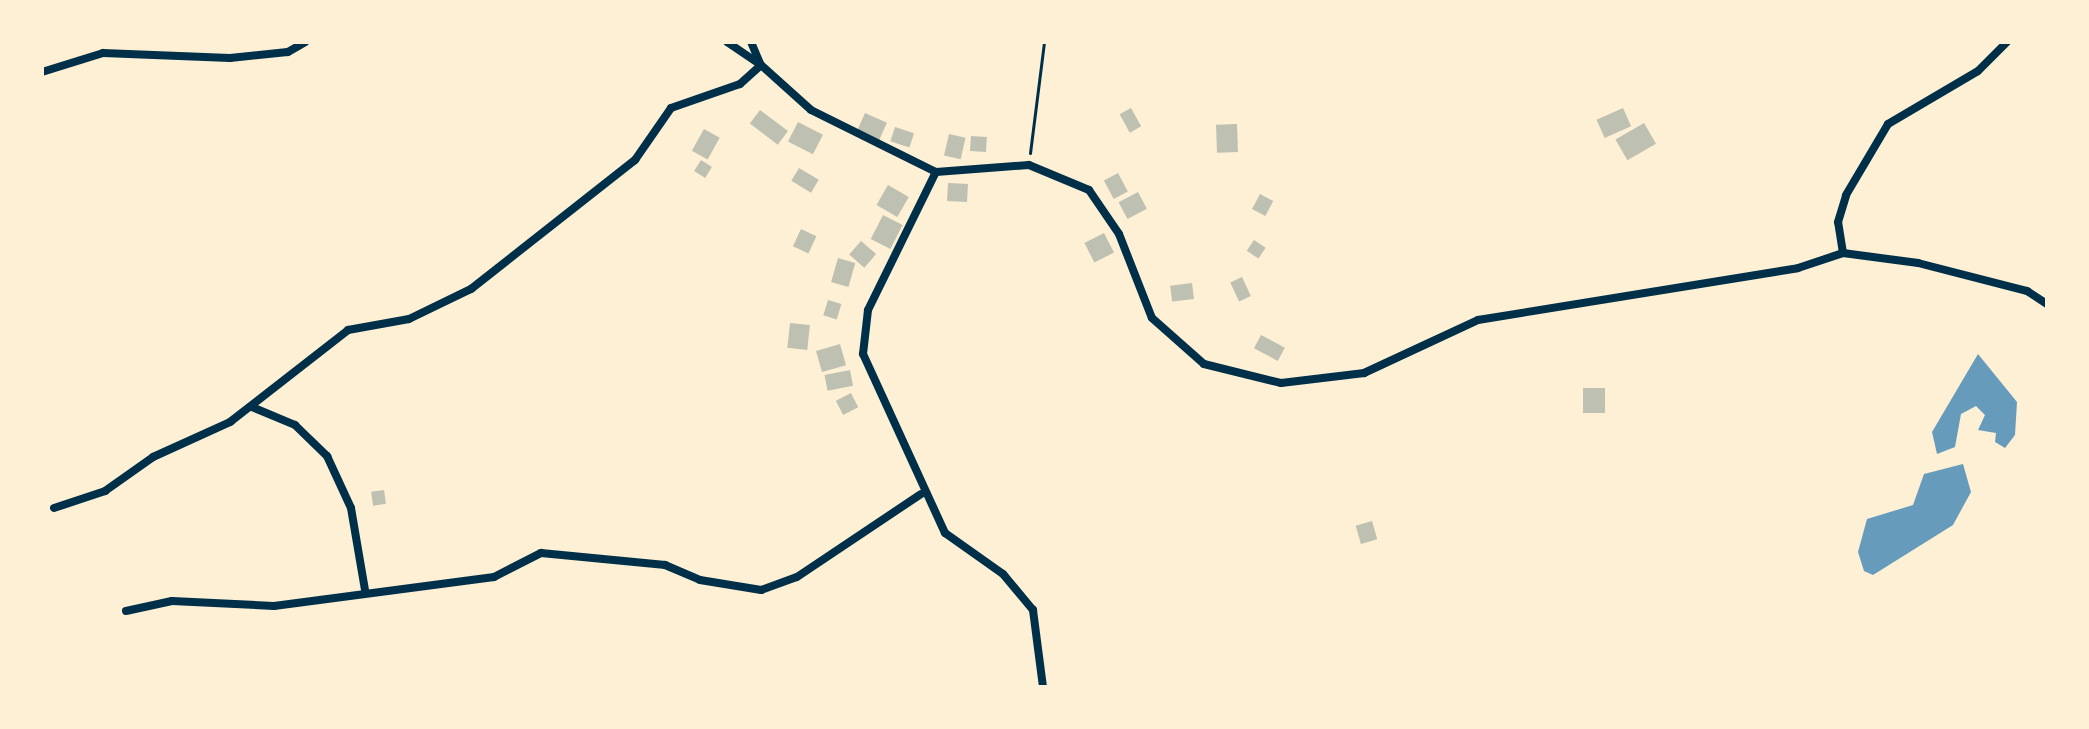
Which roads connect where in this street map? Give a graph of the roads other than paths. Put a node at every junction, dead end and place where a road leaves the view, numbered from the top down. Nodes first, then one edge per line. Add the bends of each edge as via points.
1 (305, 42) edge
2 (727, 42) edge
3 (751, 42) edge
4 (2007, 42) edge
5 (761, 65) junction
6 (42, 72) edge
7 (936, 172) junction
8 (1843, 253) junction
9 (2047, 304) edge
10 (252, 407) junction
11 (921, 494) junction
12 (54, 508) dead end
13 (365, 590) junction
14 (126, 611) dead end
15 (1043, 687) edge

1 - 6 street via 288,52 230,58 103,53
2 - 5 street
3 - 5 street
4 - 8 street via 1978,71 1888,124 1846,195 1838,222
5 - 7 street via 849,134
5 - 10 street via 740,84 671,108 635,160 471,289 409,319 348,330
7 - 8 street via 1029,165 1089,190 1107,211 1137,293 1175,341 1204,364 1281,383 1364,373 1478,320 1798,268
7 - 11 street via 862,333 870,380
8 - 9 street via 1918,263 2027,291
10 - 12 street via 153,457 105,491
10 - 13 street via 295,425 327,456 351,508
11 - 13 street via 797,577 761,590 700,580 665,565 541,553 494,577
11 - 15 street via 945,533 1003,574 1033,610
13 - 14 street via 274,606 172,601

